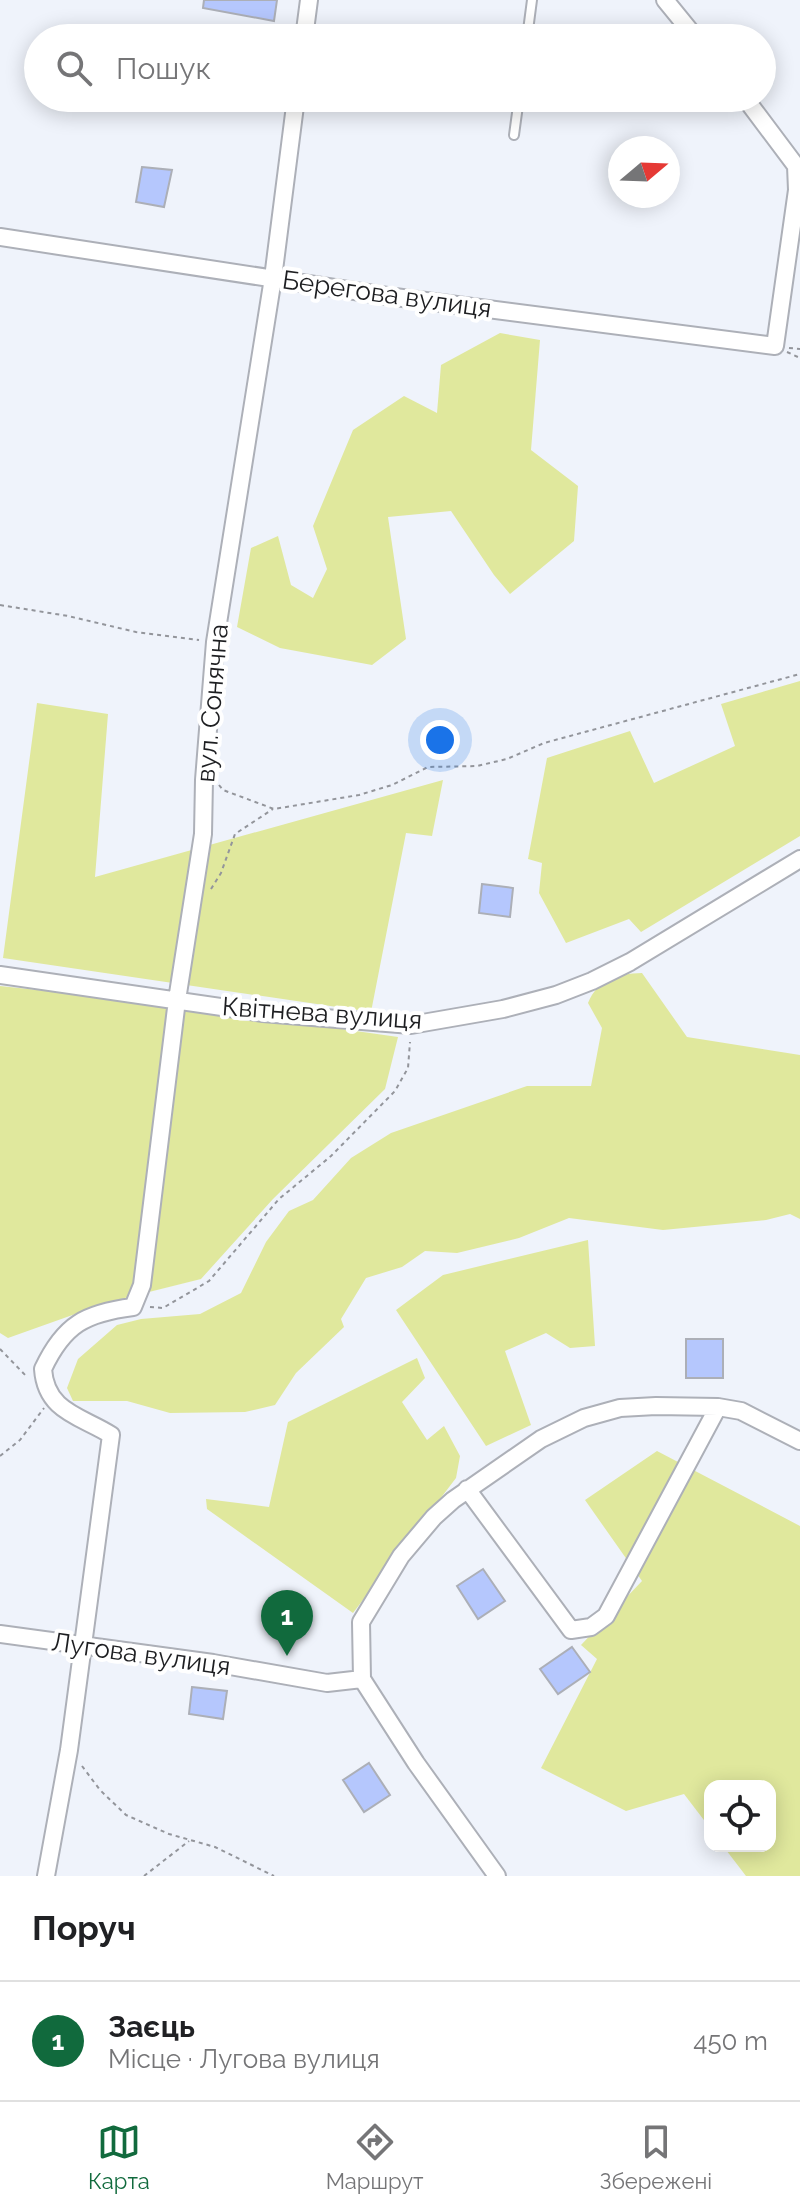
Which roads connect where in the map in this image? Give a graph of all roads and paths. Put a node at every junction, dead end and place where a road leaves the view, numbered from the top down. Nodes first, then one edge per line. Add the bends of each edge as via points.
1 (309, 0) edge
2 (532, 0) edge
3 (665, 0) edge
4 (306, 24) edge
5 (529, 24) edge
6 (685, 24) edge
7 (294, 112) edge
8 (517, 112) edge
9 (756, 112) edge
10 (514, 135) dead end
11 (0, 237) edge
12 (273, 278) junction
13 (0, 605) edge
14 (215, 642) junction
15 (800, 674) edge
16 (205, 769) junction
17 (274, 809) junction
18 (800, 859) edge
19 (211, 889) dead end
20 (0, 975) edge
21 (177, 1000) junction
22 (411, 1025) junction
23 (133, 1307) junction
24 (0, 1349) edge
25 (27, 1376) dead end
26 (48, 1392) junction
27 (718, 1407) junction
28 (800, 1441) edge
29 (0, 1456) edge
30 (467, 1489) junction
31 (0, 1634) edge
32 (83, 1646) junction
33 (362, 1679) junction
34 (69, 1750) junction
35 (190, 1840) junction
36 (46, 1876) edge
37 (144, 1876) edge
38 (274, 1876) edge
39 (497, 1876) edge

1 - 4 street
2 - 5 lane
3 - 6 street
7 - 12 street, вул. Сонячна
8 - 10 lane
9 - 12 street, Берегова вулиця via 796,166 775,346
11 - 12 street, Берегова вулиця
12 - 14 street, вул. Сонячна
13 - 14 path
14 - 16 street, вул. Сонячна
15 - 17 path via 544,743 507,759 428,767 359,795
16 - 17 path via 223,790
16 - 21 street, вул. Сонячна via 203,834
17 - 19 path via 235,834
18 - 22 street, Квітнева вулиця via 592,981 533,1002
20 - 21 street, Квітнева вулиця
21 - 22 street, Квітнева вулиця
21 - 23 street, вул. Сонячна via 142,1285
22 - 23 path via 408,1068 395,1091 279,1199 209,1281 163,1308
23 - 26 street via 101,1311 60,1339 43,1369
24 - 25 path
26 - 29 path via 32,1427
26 - 32 street via 66,1410 111,1435
27 - 28 street via 741,1411
27 - 30 street via 620,1408 584,1418 541,1439
27 - 30 street via 606,1616 591,1627 571,1630
30 - 33 street via 401,1556 361,1622
31 - 32 street, Лугова вулиця
32 - 33 street, Лугова вулиця via 327,1683
32 - 34 street
33 - 39 street
34 - 35 path via 126,1815
34 - 36 street
35 - 37 path
35 - 38 path

